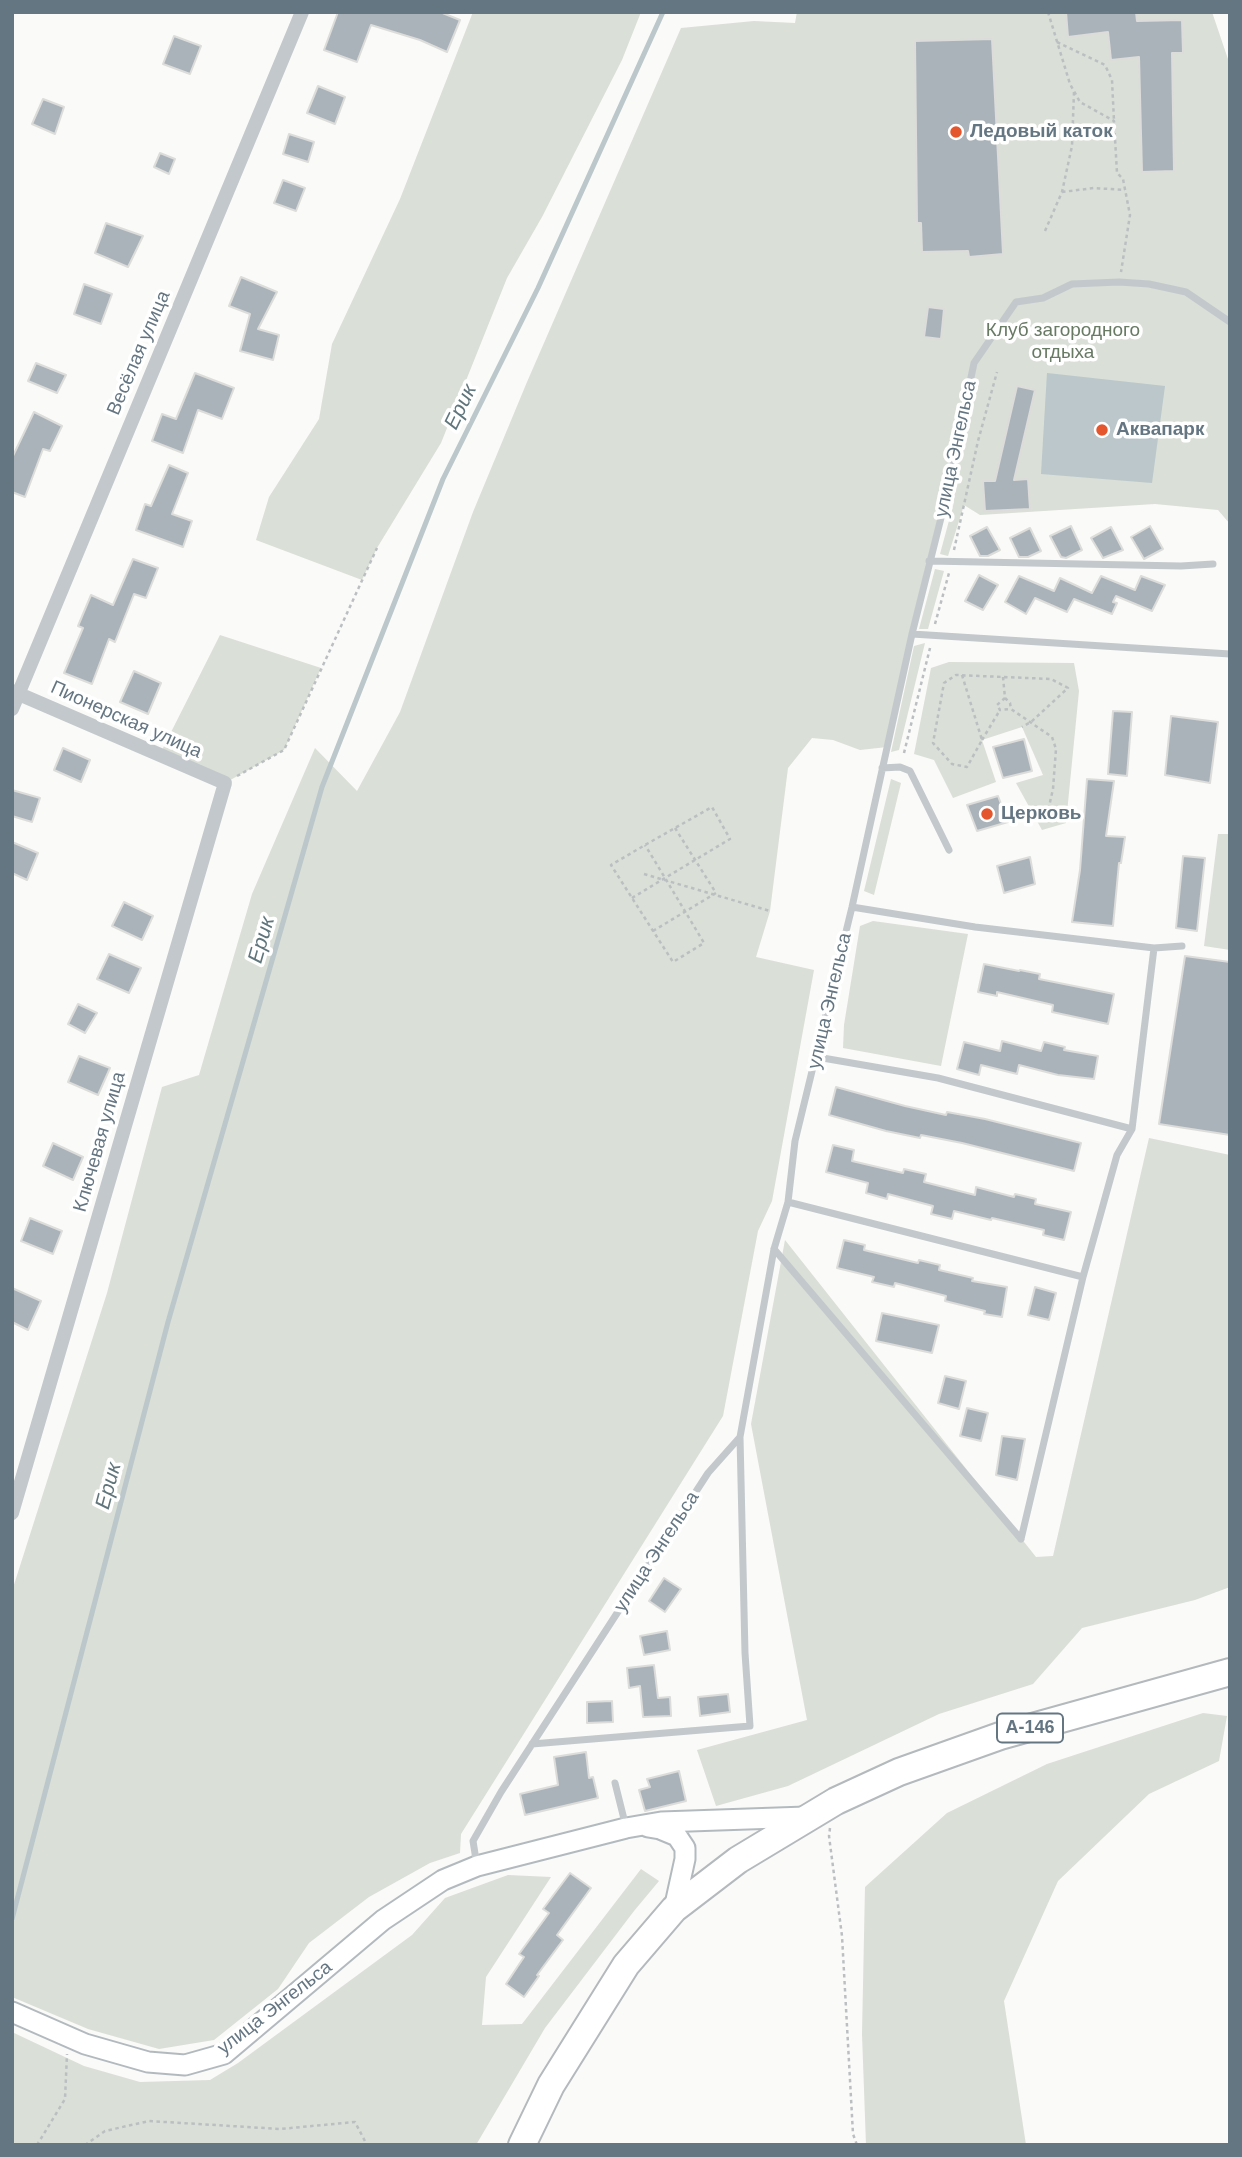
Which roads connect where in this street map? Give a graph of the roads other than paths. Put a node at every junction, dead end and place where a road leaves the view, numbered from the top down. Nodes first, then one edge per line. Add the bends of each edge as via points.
1 (302, 12) edge
2 (1230, 321) edge
3 (929, 561) junction
4 (1213, 564) dead end
5 (912, 634) junction
6 (1230, 654) edge
7 (15, 693) edge
8 (12, 709) edge
9 (882, 768) junction
10 (225, 783) joint
11 (950, 849) dead end
12 (852, 907) junction
13 (1182, 946) dead end
14 (1154, 947) junction
15 (817, 1056) junction
16 (1132, 1129) junction
17 (788, 1202) junction
18 (774, 1249) junction
19 (1083, 1277) junction
20 (740, 1437) junction
21 (12, 1513) edge
22 (1230, 1672) edge
23 (532, 1744) junction
24 (615, 1783) dead end
25 (806, 1817) junction
26 (631, 1827) junction
27 (477, 1866) junction
28 (674, 1909) junction
29 (12, 2012) edge
30 (522, 2145) edge

1 - 7 street, Весёлая улица
2 - 3 lane, улица Энгельса via 1185,292 1149,284 1072,284 1043,298 1016,302 975,363
3 - 4 lane
3 - 5 lane, улица Энгельса
5 - 6 lane
5 - 9 lane, улица Энгельса
7 - 8 street, Весёлая улица
7 - 10 street, Пионерская улица
9 - 11 lane via 900,766 910,771
9 - 12 lane, улица Энгельса
10 - 21 street, Ключевая улица
12 - 14 lane via 975,927
12 - 15 lane, улица Энгельса
13 - 14 lane
14 - 16 lane
15 - 16 lane via 938,1078
15 - 17 lane, улица Энгельса via 795,1141
16 - 19 lane via 1117,1155
17 - 18 lane, улица Энгельса
17 - 19 lane
18 - 19 lane via 1021,1539
18 - 20 lane, улица Энгельса
20 - 23 lane, улица Энгельса via 708,1473
20 - 23 lane via 751,1726
22 - 25 highway, А-146 via 1000,1736 899,1772
23 - 27 lane, улица Энгельса via 473,1841
24 - 26 lane
25 - 26 street, улица Энгельса
25 - 28 highway, А-146 via 738,1860
26 - 27 street, улица Энгельса
26 - 28 street, улица Энгельса via 660,1829 677,1836 685,1847
27 - 29 street, улица Энгельса via 443,1880 383,1920 224,2054 185,2065 148,2062 85,2044
28 - 30 highway, А-146 via 619,1975 551,2085

